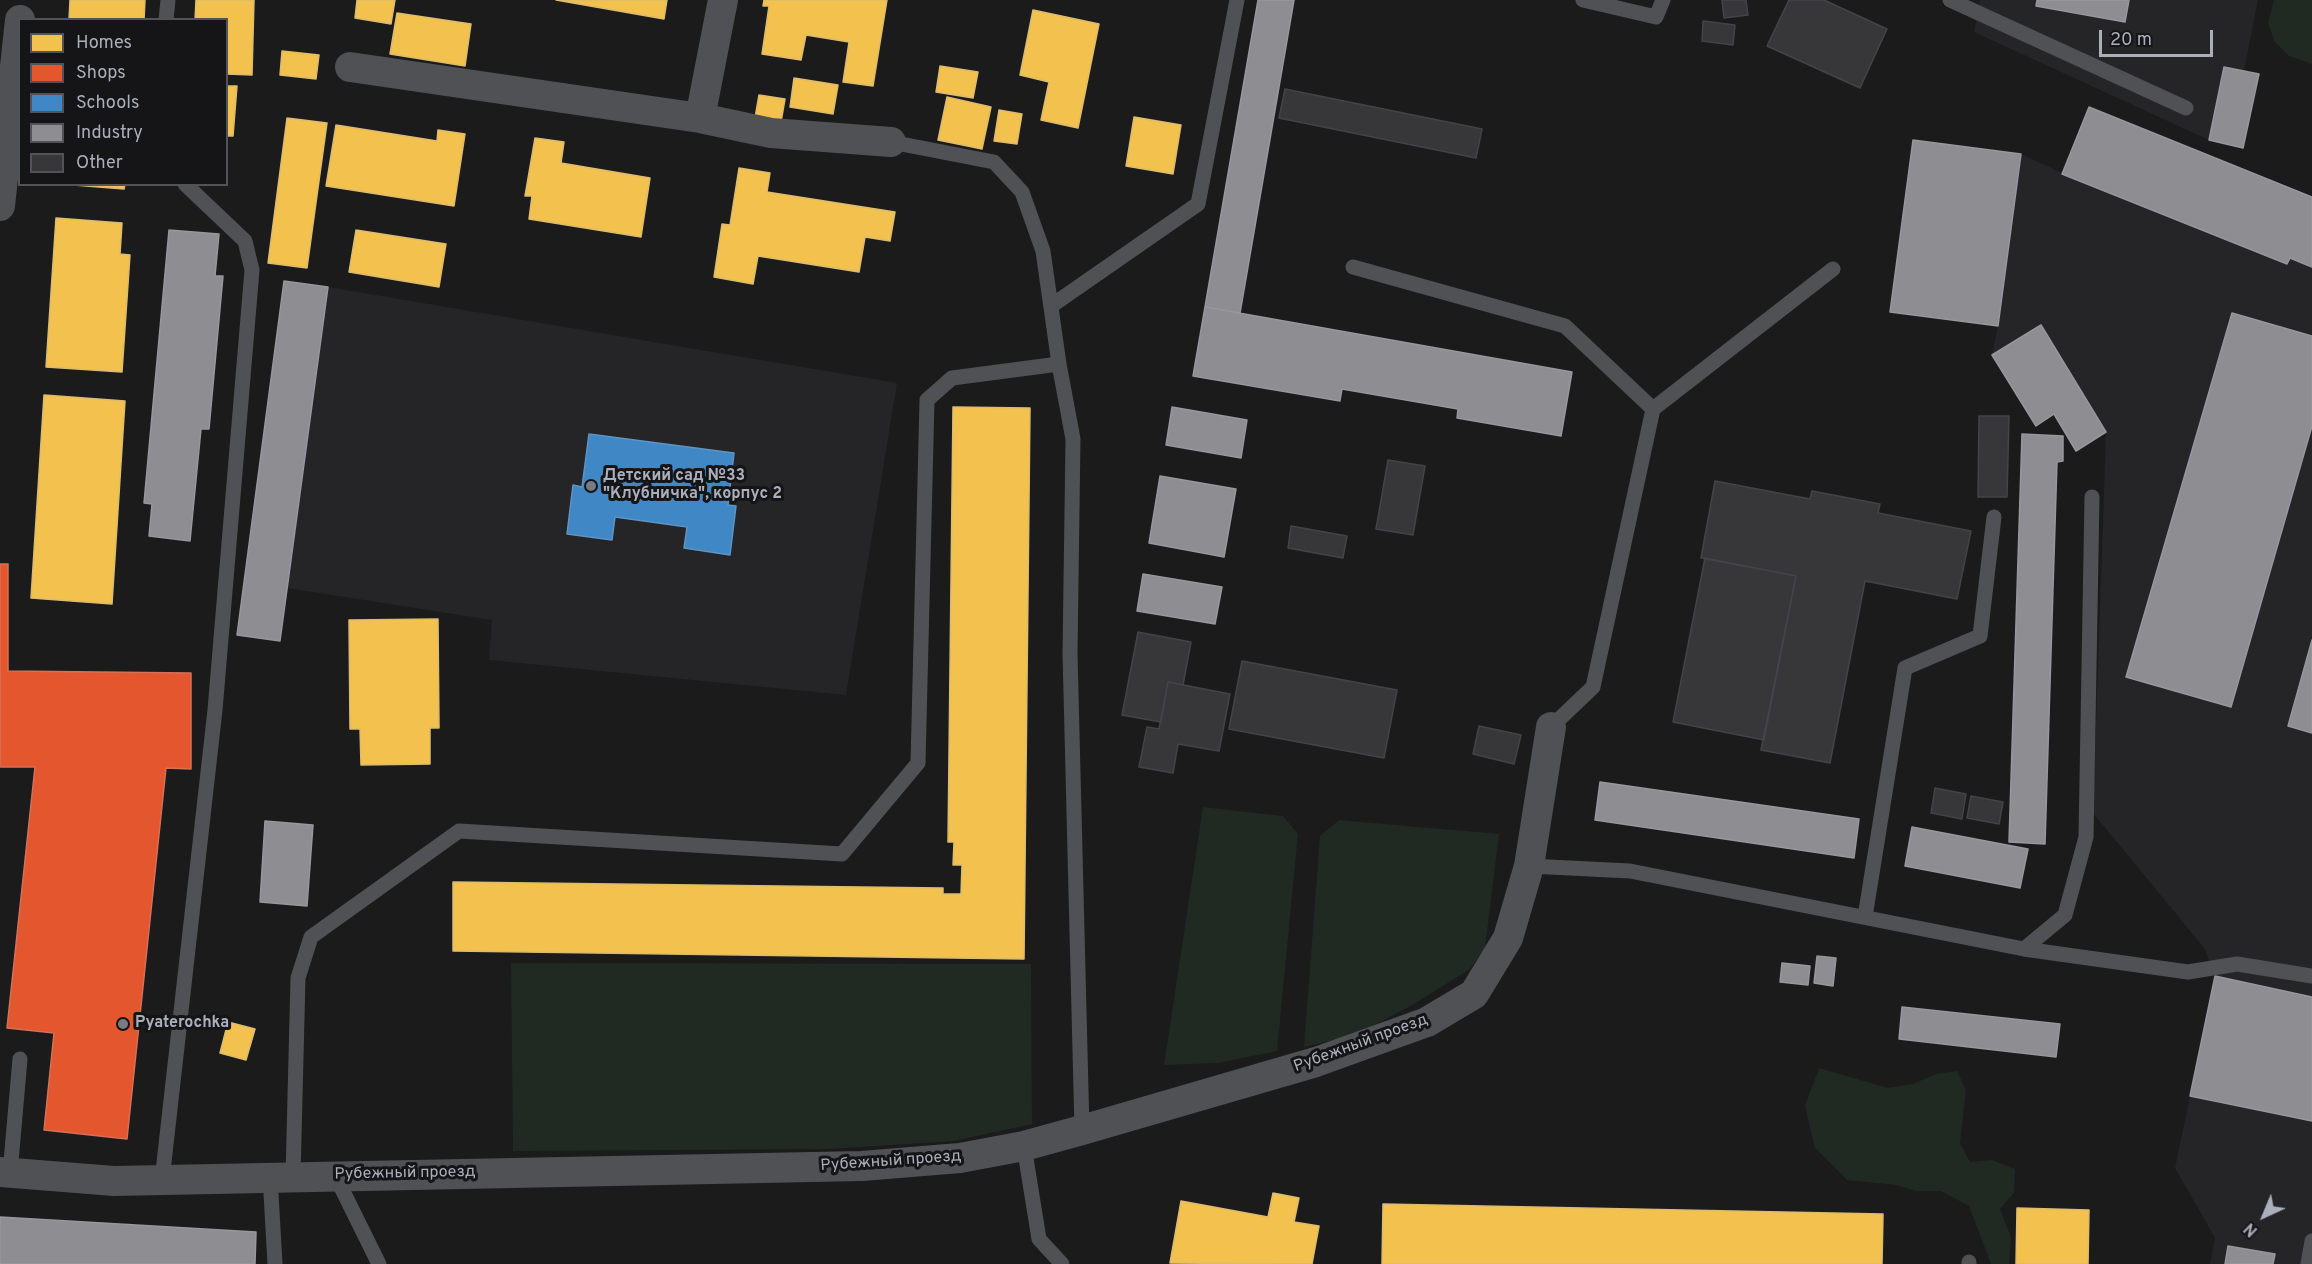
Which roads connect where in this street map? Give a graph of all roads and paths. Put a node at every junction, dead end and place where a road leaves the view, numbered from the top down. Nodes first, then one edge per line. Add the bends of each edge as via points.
1 (22, 0) edge
2 (168, 0) edge
3 (723, 0) edge
4 (1237, 0) edge
5 (1583, 0) edge
6 (1662, 0) edge
7 (1950, 0) edge
8 (20, 18) edge
9 (166, 18) edge
10 (18, 39) edge
11 (350, 67) dead end
12 (2186, 108) dead end
13 (700, 118) junction
14 (891, 142) joint
15 (187, 186) edge
16 (0, 206) edge
17 (1353, 267) dead end
18 (1833, 269) dead end
19 (1051, 306) junction
20 (1059, 364) junction
21 (1653, 409) junction
22 (2092, 496) dead end
23 (1994, 516) dead end
24 (1551, 727) joint
25 (1529, 867) junction
26 (1865, 917) junction
27 (2024, 949) junction
28 (2312, 976) edge
29 (20, 1059) dead end
30 (1082, 1130) junction
31 (1024, 1146) junction
32 (5, 1173) edge
33 (335, 1175) junction
34 (281, 1176) junction
35 (162, 1180) junction
36 (2312, 1241) edge
37 (275, 1264) edge
38 (379, 1264) edge
39 (1062, 1264) edge
40 (2308, 1264) edge

1 - 8 street
2 - 9 lane
3 - 13 street
4 - 19 lane via 1198,204
5 - 6 lane via 1656,17
7 - 12 lane
10 - 16 street
11 - 13 street
13 - 14 street via 771,133
14 - 19 lane via 994,162 1022,192 1043,251
15 - 35 lane via 245,241 252,270 215,710
17 - 21 lane via 1565,326
18 - 21 lane
19 - 20 lane
20 - 30 lane via 1073,439 1070,653
20 - 34 lane via 952,378 927,400 918,763 842,854 459,831 311,937 298,978
21 - 24 lane via 1593,687
22 - 27 lane via 2086,837 2065,915
23 - 26 lane via 1980,636 1905,668
24 - 25 street, Рубежный проезд
25 - 26 lane via 1630,871
25 - 30 street, Рубежный проезд via 1508,938 1474,994 1427,1022 1316,1062
26 - 27 lane
27 - 28 lane via 2188,972 2237,964
29 - 32 lane
30 - 31 street, Рубежный проезд
31 - 33 street, Рубежный проезд via 960,1158 862,1167
31 - 39 lane via 1039,1239
32 - 35 street, Рубежный проезд
33 - 34 street, Рубежный проезд
33 - 38 lane
34 - 35 street, Рубежный проезд
34 - 37 lane
36 - 40 lane

